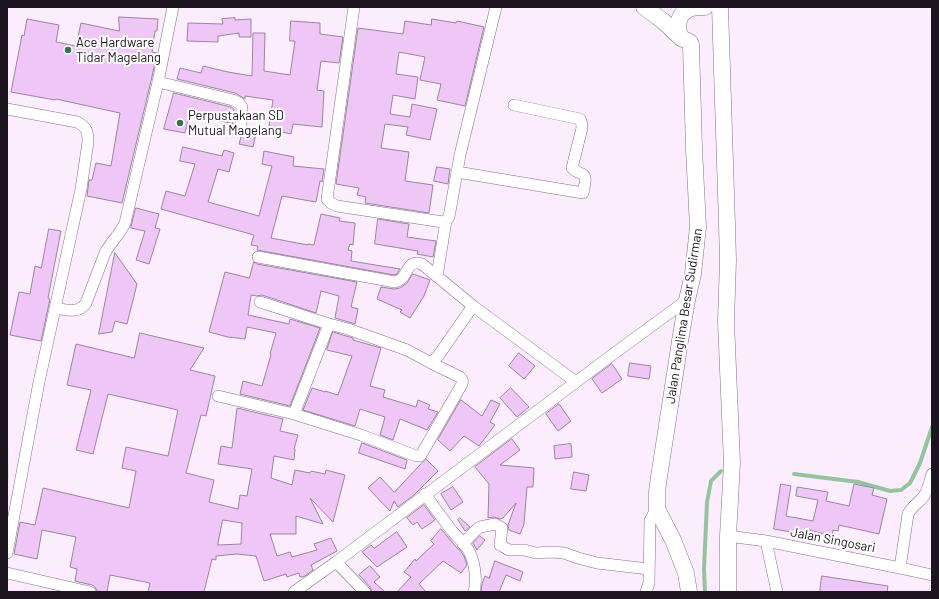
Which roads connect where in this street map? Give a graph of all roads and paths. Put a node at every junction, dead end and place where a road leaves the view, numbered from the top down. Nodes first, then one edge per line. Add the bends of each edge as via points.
1 (173, 7) edge
2 (354, 7) edge
3 (496, 7) edge
4 (644, 7) edge
5 (699, 7) edge
6 (720, 7) edge
7 (681, 38) junction
8 (158, 82) junction
9 (514, 105) dead end
10 (7, 109) edge
11 (241, 126) dead end
12 (457, 172) junction
13 (446, 221) junction
14 (258, 257) dead end
15 (437, 276) junction
16 (687, 300) junction
17 (260, 302) dead end
18 (473, 306) junction
19 (55, 308) junction
20 (329, 324) junction
21 (432, 363) junction
22 (576, 382) junction
23 (218, 396) dead end
24 (294, 414) junction
25 (932, 474) edge
26 (425, 494) junction
27 (658, 509) junction
28 (728, 536) junction
29 (766, 541) junction
30 (464, 544) junction
31 (7, 553) edge
32 (336, 562) junction
33 (900, 568) junction
34 (649, 569) junction
35 (7, 573) edge
36 (932, 575) edge
37 (90, 592) edge
38 (294, 592) edge
39 (365, 592) edge
40 (475, 592) edge
41 (646, 592) edge
42 (689, 592) edge
43 (728, 592) edge
44 (777, 592) edge

1 - 8 street
2 - 13 street via 327,199 337,206
3 - 12 street
4 - 7 main road via 663,20
5 - 7 main road via 686,11 678,20
6 - 28 main road via 728,232 726,322 732,463
7 - 16 main road, Jalan Panglima Besar Sudirman via 692,45 698,227 693,274
8 - 11 street via 240,103
8 - 19 street via 123,228 105,253 84,307 79,310
9 - 12 street via 580,119 582,128 572,168 585,176 583,193
10 - 19 street via 77,122 83,125 88,134 81,189
12 - 13 street via 449,217
13 - 15 street
14 - 15 street via 395,282 403,277 414,262 422,264
15 - 18 street
16 - 22 street
16 - 27 main road, Jalan Panglima Besar Sudirman via 659,477
17 - 20 street
18 - 21 street
18 - 22 street
19 - 31 street
20 - 21 street via 384,341
20 - 24 street
21 - 24 street via 460,377 463,382 420,456
22 - 26 street
23 - 24 street
25 - 33 street via 924,496 908,514
26 - 30 street
26 - 32 street
27 - 34 street via 650,521
27 - 42 main road, Jalan Panglima Besar Sudirman via 686,573
28 - 29 street, Jalan Singosari
28 - 43 main road
29 - 33 street, Jalan Singosari
29 - 44 street
30 - 34 street via 480,527 495,524 502,528 500,544 509,550 564,553 597,563
30 - 40 street via 470,553 475,574
32 - 38 street
32 - 39 street
33 - 36 street, Jalan Singosari
34 - 41 street
35 - 37 street

